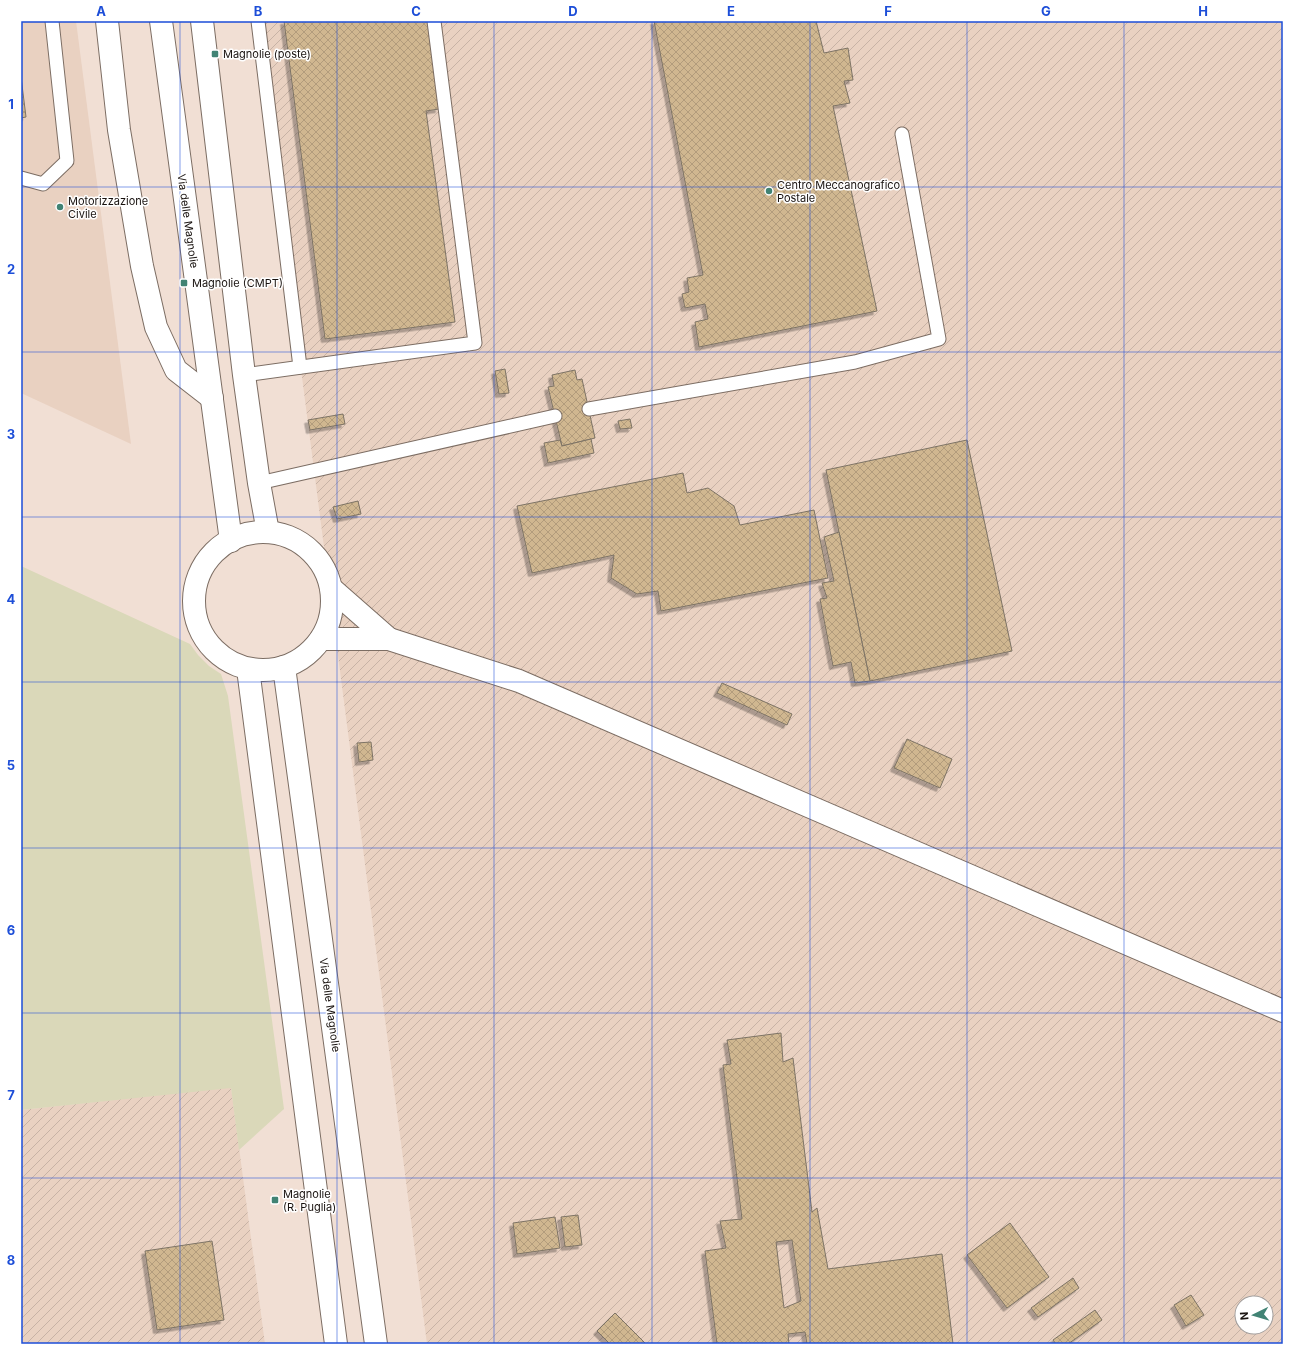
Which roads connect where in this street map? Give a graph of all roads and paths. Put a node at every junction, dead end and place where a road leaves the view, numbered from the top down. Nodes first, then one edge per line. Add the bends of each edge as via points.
1 (52, 21) edge
2 (107, 21) edge
3 (162, 21) edge
4 (202, 21) edge
5 (258, 21) edge
6 (434, 21) edge
7 (902, 134) dead end
8 (21, 178) edge
9 (300, 367) junction
10 (244, 375) junction
11 (212, 398) junction
12 (588, 409) dead end
13 (555, 416) dead end
14 (259, 483) junction
15 (268, 532) junction
16 (231, 541) junction
17 (332, 589) junction
18 (320, 639) junction
19 (390, 639) junction
20 (284, 667) junction
21 (248, 669) junction
22 (1283, 1011) edge
23 (336, 1344) edge
24 (376, 1344) edge

1 - 8 lane via 67,161 43,184
2 - 11 street via 120,137 142,266 156,327 176,370
3 - 11 street, Via delle Magnolie
4 - 10 street
5 - 9 lane
6 - 9 lane via 476,343
7 - 12 lane via 939,339 855,362
9 - 10 lane
10 - 14 street
11 - 16 street, Via delle Magnolie
13 - 14 lane
14 - 15 street
15 - 16 street via 245,534
15 - 17 street via 290,537 309,549 324,567
16 - 21 street via 210,557 200,574 194,594 195,614 201,633 213,650 229,662
17 - 18 street via 332,612 325,633
17 - 19 street
18 - 19 street
18 - 20 street via 311,652 292,665
19 - 22 street via 519,681
20 - 21 street via 270,671
20 - 24 street, Via delle Magnolie
21 - 23 street

